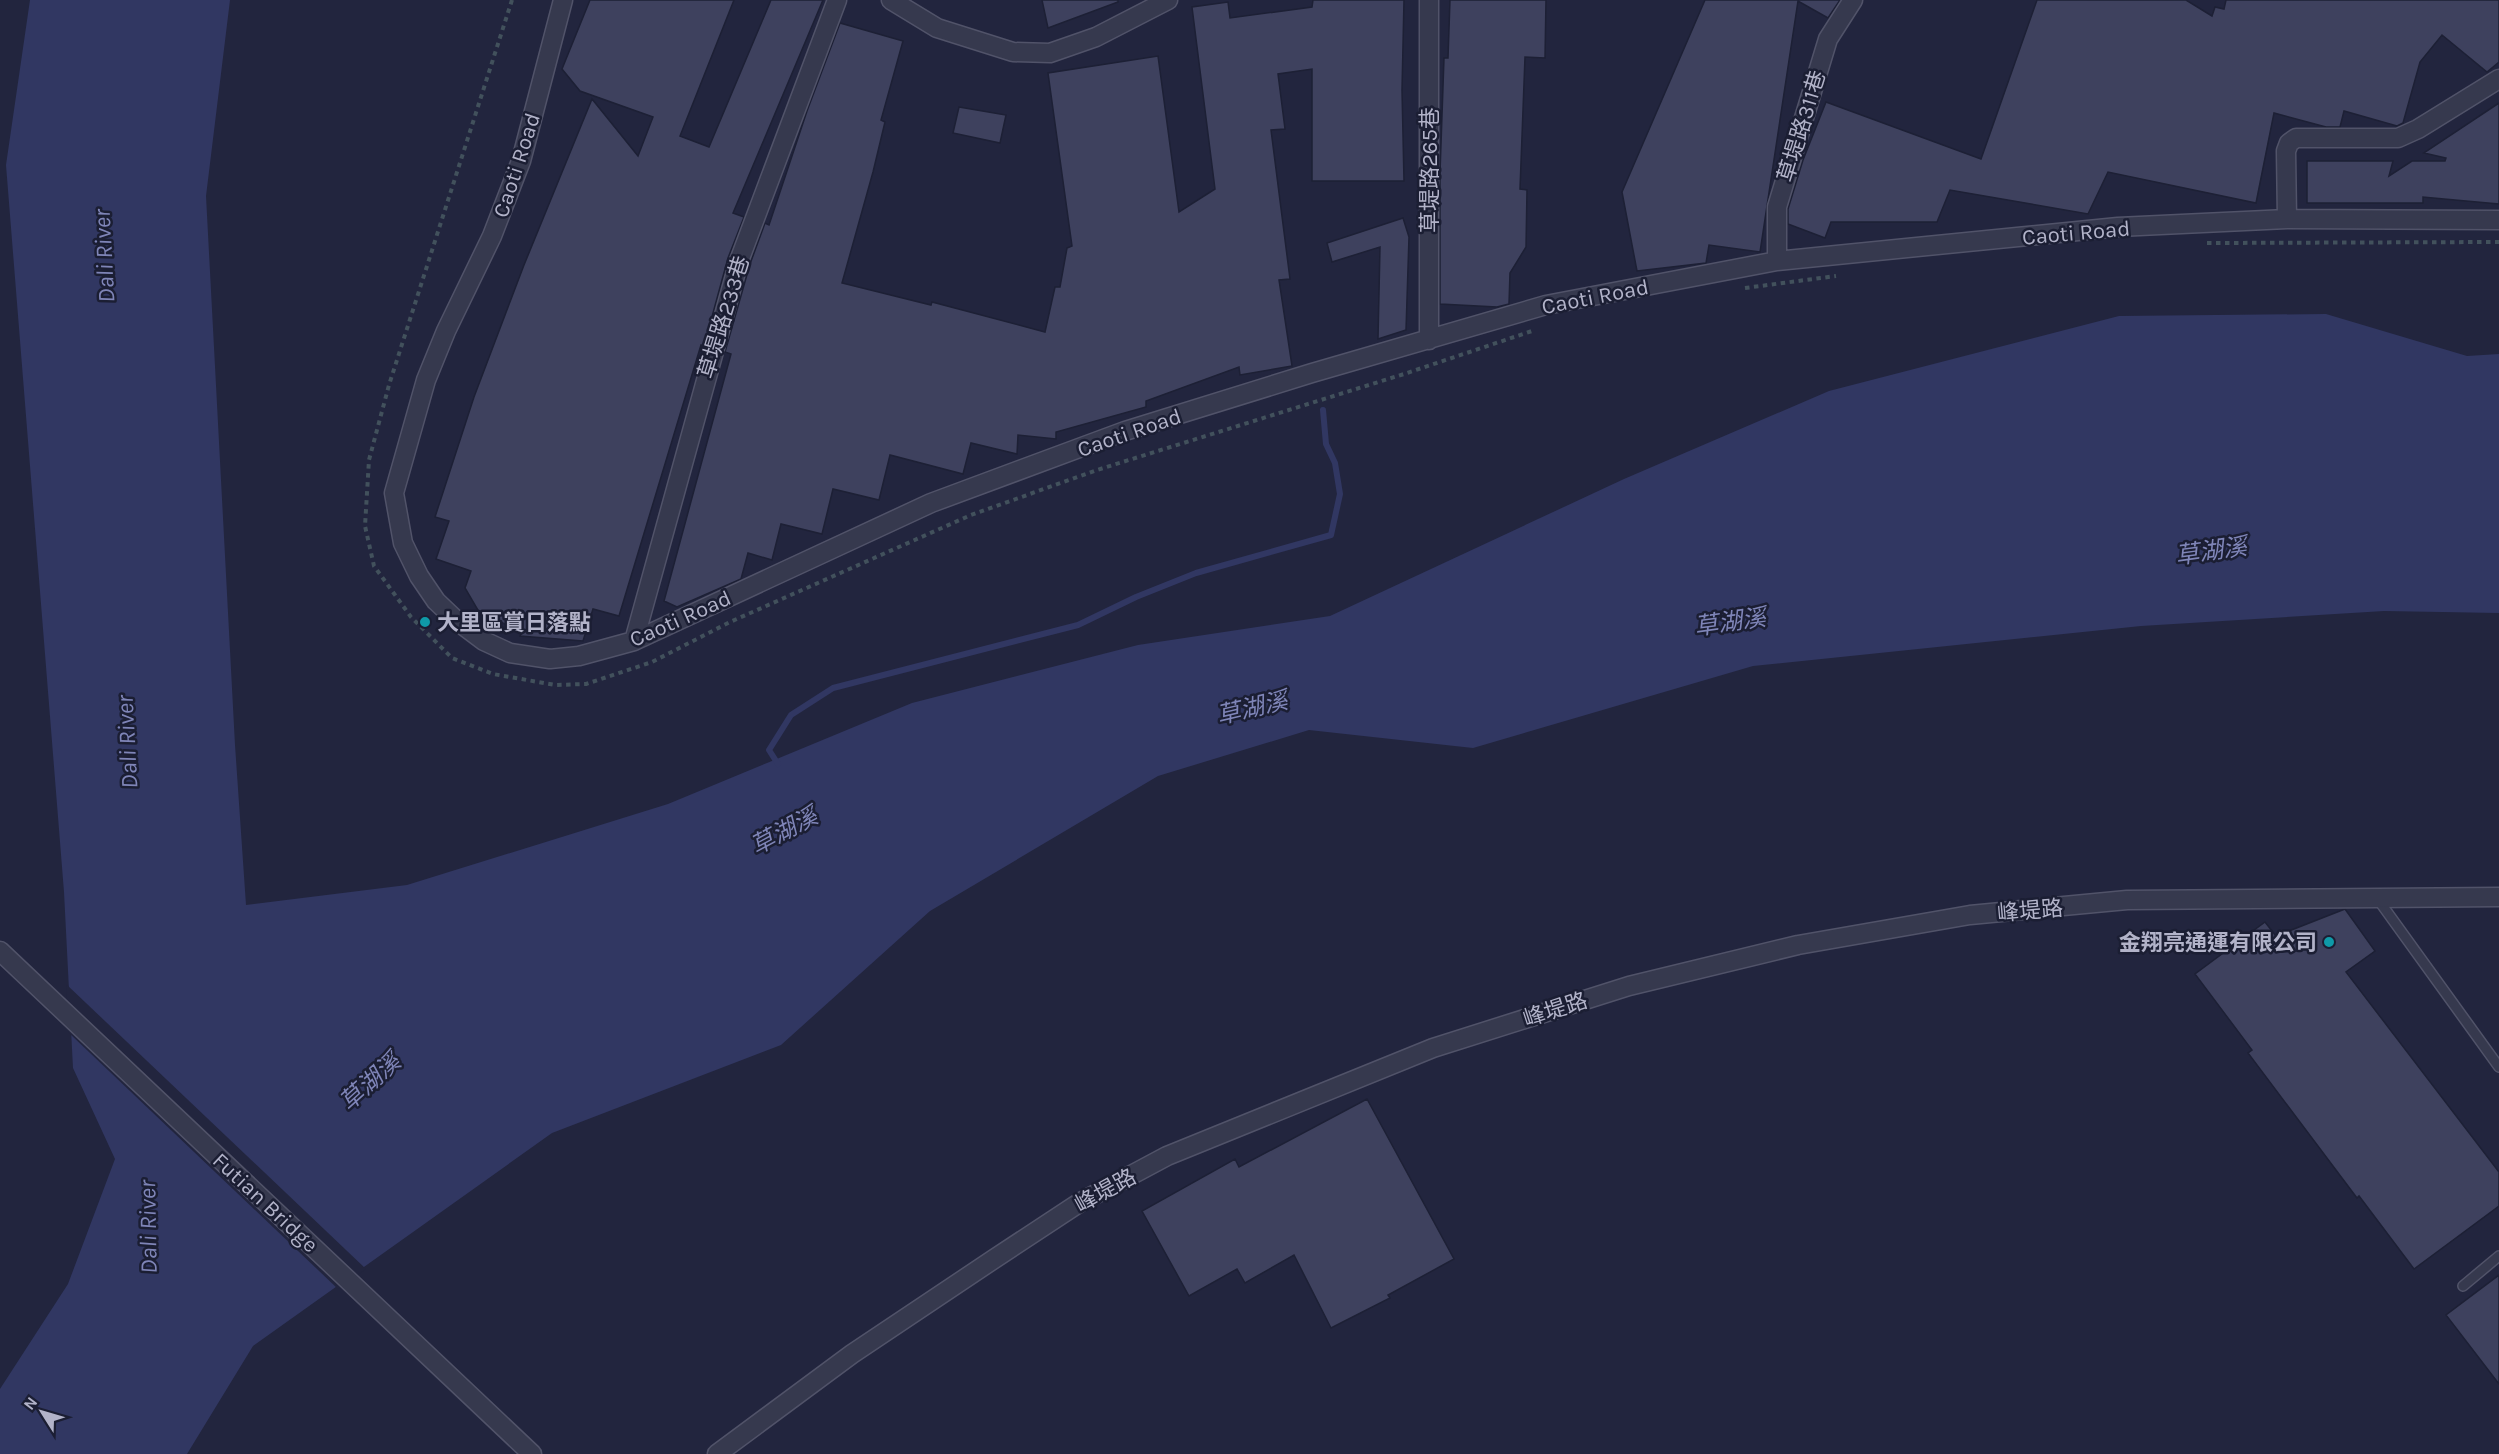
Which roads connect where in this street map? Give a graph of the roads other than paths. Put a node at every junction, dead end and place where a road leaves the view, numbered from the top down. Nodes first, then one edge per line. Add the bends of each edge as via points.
1 (563, 0) edge
2 (837, 0) edge
3 (891, 0) edge
4 (1168, 0) edge
5 (1429, 0) edge
6 (1853, 0) edge
7 (2499, 79) edge
8 (2287, 219) junction
9 (2499, 220) edge
10 (1777, 261) junction
11 (1429, 340) junction
12 (634, 641) junction
13 (2499, 897) edge
14 (2377, 898) junction
15 (0, 951) edge
16 (2499, 1067) edge
17 (2499, 1256) edge
18 (2463, 1286) dead end
19 (532, 1454) edge
20 (717, 1454) edge

1 - 12 street, Caoti Road via 521,161 492,236 426,380 394,493 403,543 419,576 436,601 484,641 510,653 550,659 579,656
2 - 12 street, 草堤路233巷 via 739,261
3 - 4 street via 937,28 1013,52 1050,53 1096,37
5 - 11 street, 草堤路265巷
6 - 10 street, 草堤路311巷 via 1828,39 1777,207
7 - 8 street via 2398,138 2296,138 2286,151
8 - 9 street, Caoti Road
8 - 10 street, Caoti Road via 2118,227
10 - 11 street, Caoti Road via 1546,305
11 - 12 street, Caoti Road via 1125,431 931,503
13 - 14 street, 峰堤路
14 - 16 lane
14 - 20 street, 峰堤路 via 2127,900 1970,915 1798,945 1629,986 1434,1048 1167,1156 1079,1203 852,1354
15 - 19 street, Futian Bridge
17 - 18 lane

